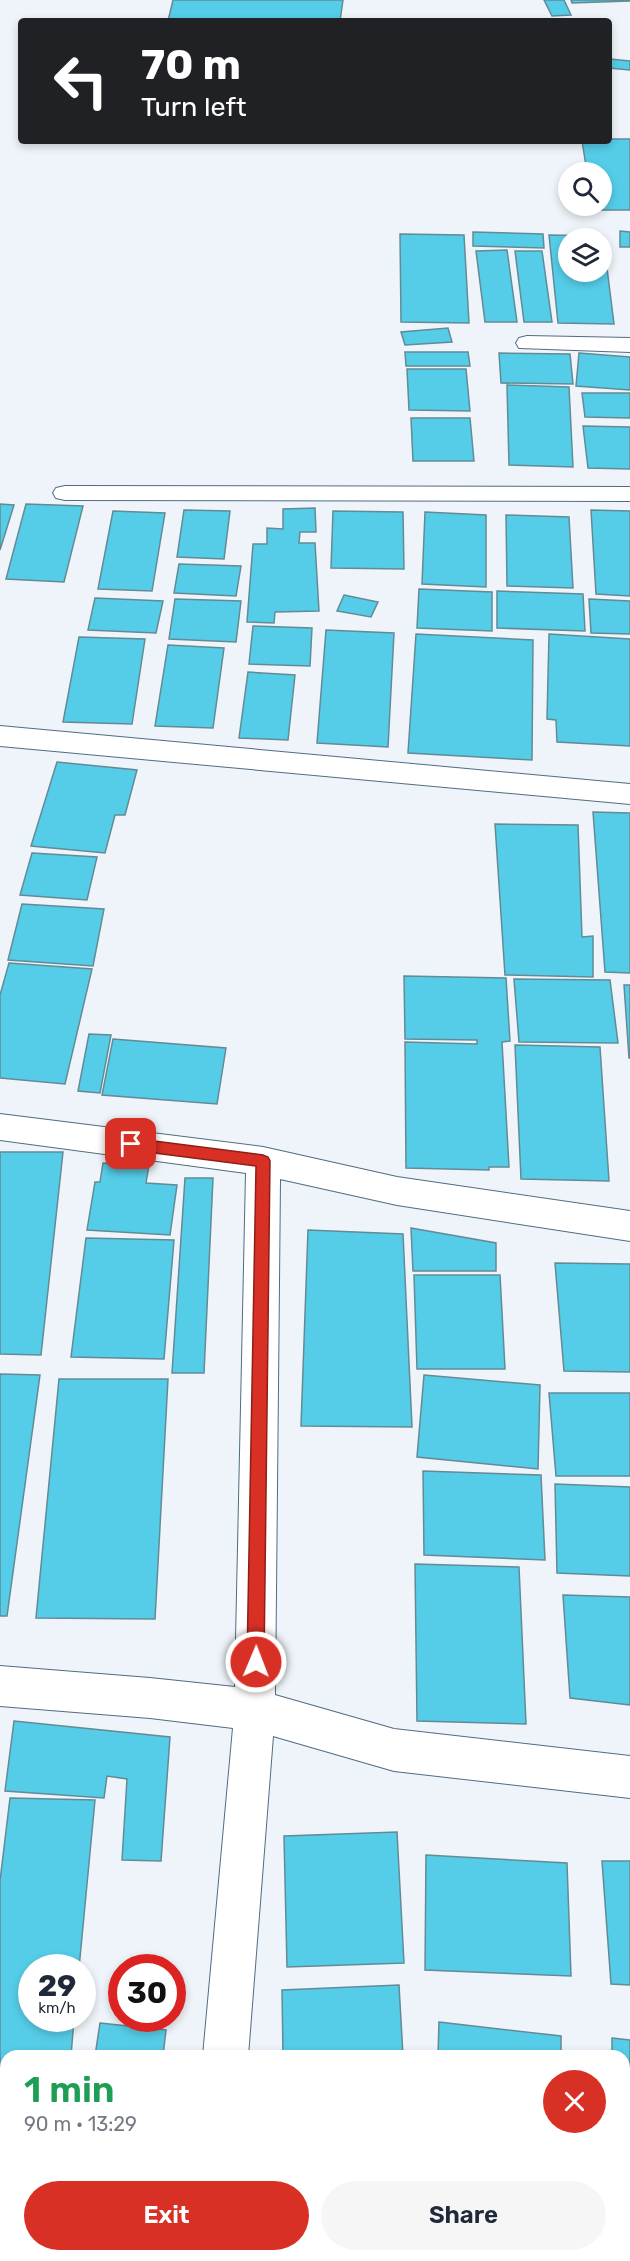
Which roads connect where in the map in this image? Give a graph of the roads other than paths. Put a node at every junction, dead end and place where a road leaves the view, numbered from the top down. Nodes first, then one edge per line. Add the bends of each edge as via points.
1 (527, 343) dead end
2 (630, 345) edge
3 (65, 493) dead end
4 (630, 494) edge
5 (0, 736) edge
6 (630, 794) edge
7 (0, 1127) edge
8 (263, 1161) junction
9 (630, 1226) edge
10 (0, 1686) edge
11 (255, 1710) junction
12 (630, 1777) edge
13 (227, 2050) edge

1 - 2 street
3 - 4 street
5 - 6 street
7 - 8 street
8 - 9 street via 397,1191
8 - 11 street
10 - 11 street
11 - 12 street via 394,1750
11 - 13 street

